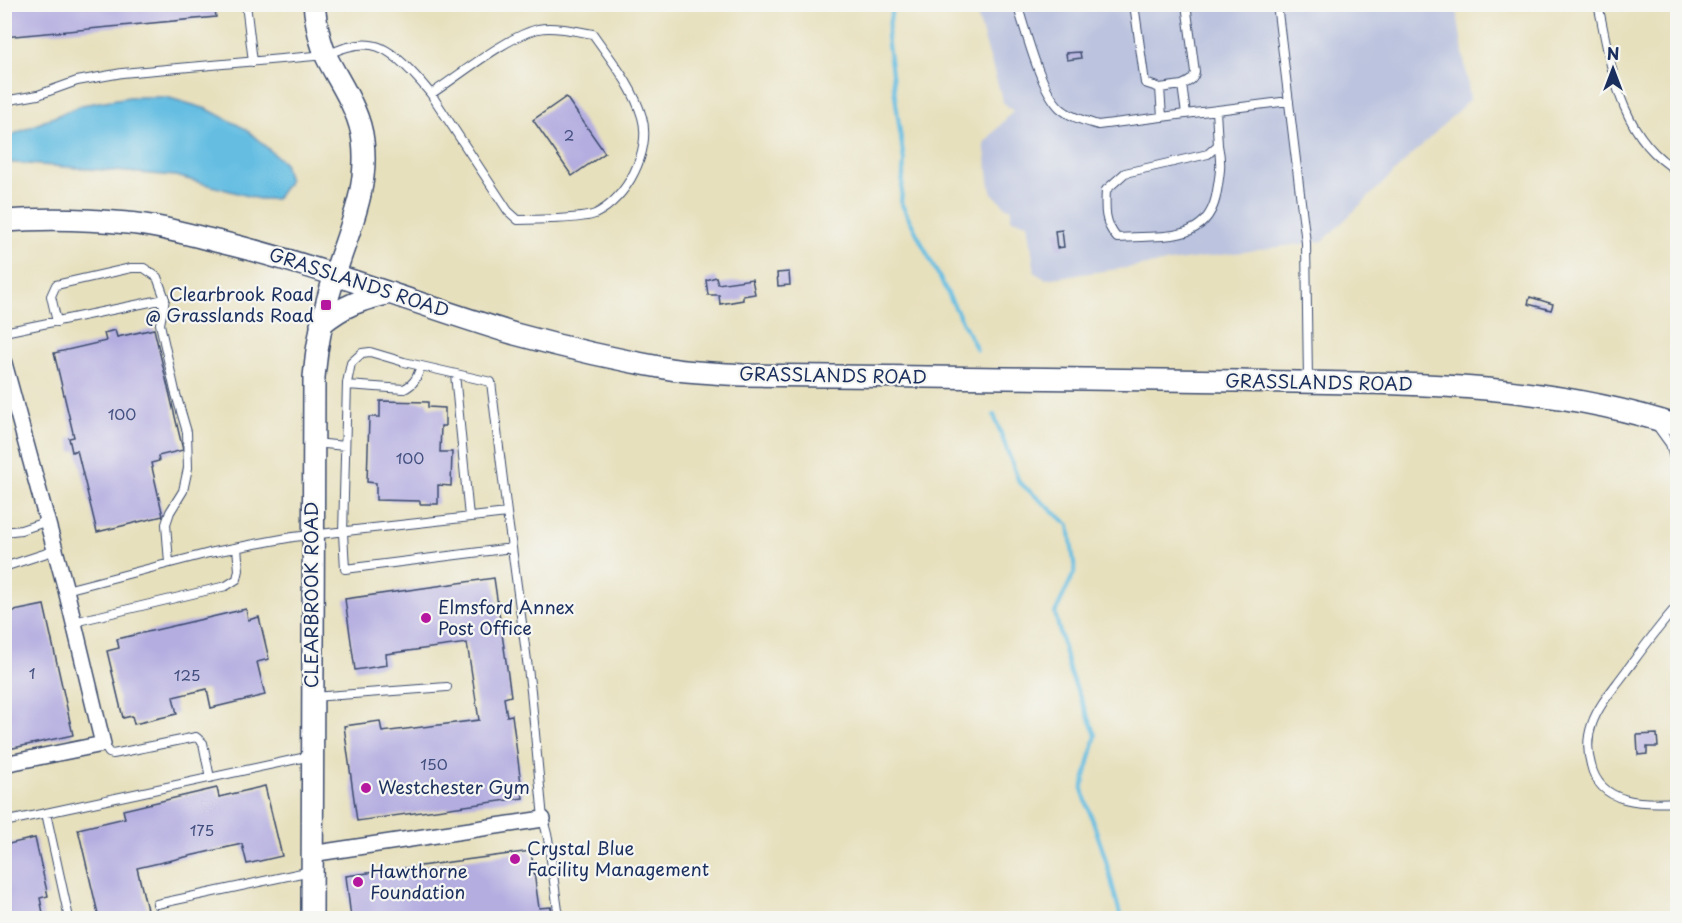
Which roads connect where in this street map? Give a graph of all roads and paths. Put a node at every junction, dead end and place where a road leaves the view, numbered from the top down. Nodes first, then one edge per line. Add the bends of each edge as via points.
1 (246, 4) edge
2 (314, 4) edge
3 (1017, 4) edge
4 (1134, 4) edge
5 (1186, 4) edge
6 (1277, 4) edge
7 (1598, 4) edge
8 (326, 55) junction
9 (253, 62) junction
10 (1182, 85) junction
11 (1160, 88) junction
12 (431, 94) junction
13 (4, 101) edge
14 (1289, 101) junction
15 (1216, 110) junction
16 (1186, 114) junction
17 (1162, 117) junction
18 (1218, 145) junction
19 (1677, 171) edge
20 (4, 221) edge
21 (335, 273) junction
22 (391, 293) junction
23 (165, 299) junction
24 (57, 322) junction
25 (321, 324) junction
26 (4, 332) edge
27 (4, 363) edge
28 (421, 366) junction
29 (456, 374) junction
30 (1308, 382) junction
31 (347, 385) junction
32 (1651, 417) junction
33 (1677, 426) edge
34 (313, 443) junction
35 (345, 446) junction
36 (1677, 461) edge
37 (507, 513) junction
38 (470, 517) junction
39 (48, 521) junction
40 (4, 532) edge
41 (343, 533) junction
42 (313, 536) junction
43 (237, 548) junction
44 (512, 548) junction
45 (56, 550) junction
46 (169, 563) junction
47 (4, 567) edge
48 (66, 590) junction
49 (1677, 605) edge
50 (74, 622) junction
51 (447, 687) dead end
52 (312, 697) junction
53 (103, 744) junction
54 (311, 756) junction
55 (4, 764) edge
56 (210, 778) junction
57 (1677, 802) edge
58 (46, 813) junction
59 (543, 819) junction
60 (4, 822) edge
61 (311, 862) junction
62 (157, 904) dead end
63 (69, 918) edge
64 (312, 918) edge
65 (559, 918) edge

1 - 9 lane
2 - 8 main road, CLEARBROOK ROAD via 316,26
3 - 17 lane via 1040,73 1060,108 1098,125
4 - 11 lane via 1145,83
5 - 10 lane via 1195,72
6 - 14 lane
7 - 19 lane via 1625,111 1650,151
8 - 9 lane
8 - 12 lane via 347,46 372,45 398,58
8 - 21 main road, CLEARBROOK ROAD via 355,112 363,139 365,169 361,199
9 - 13 lane via 122,73
10 - 11 lane
10 - 16 lane
11 - 17 lane
12 - 12 lane via 508,211 518,220 594,214 615,199 632,178 643,153 643,118 639,108 593,34 540,29 515,37
14 - 15 lane
14 - 30 lane via 1306,243
15 - 16 lane
15 - 18 lane
16 - 17 lane
18 - 18 lane via 1208,154 1125,173 1106,190 1108,228 1117,238 1193,231 1215,208 1222,162
20 - 21 main road, GRASSLANDS ROAD via 128,223 254,250
21 - 22 main road, GRASSLANDS ROAD
21 - 25 main road, CLEARBROOK ROAD
22 - 25 main road via 361,299
22 - 30 main road, GRASSLANDS ROAD via 517,334 671,369 743,375
23 - 24 lane
23 - 24 lane via 152,272 131,268 56,285 51,296
23 - 46 lane via 160,324 187,432 188,468 183,491 166,524
24 - 26 lane
25 - 34 main road, CLEARBROOK ROAD via 314,377
27 - 39 street
28 - 29 lane
28 - 31 lane via 412,385 404,389
28 - 31 lane via 362,353 351,363
29 - 37 lane via 491,382
29 - 38 lane
30 - 32 main road, GRASSLANDS ROAD via 1529,392
31 - 35 lane
32 - 33 main road, GRASSLANDS ROAD
32 - 36 lane
34 - 35 lane
34 - 42 main road, CLEARBROOK ROAD
35 - 41 lane
37 - 38 lane
37 - 44 lane
38 - 41 lane
39 - 40 lane
39 - 45 street
41 - 42 lane
41 - 44 lane via 345,569
42 - 43 lane
42 - 52 main road, CLEARBROOK ROAD
43 - 46 lane
43 - 50 lane via 237,579 226,586
44 - 59 lane
45 - 47 lane
45 - 48 street
46 - 48 lane
48 - 50 street
49 - 57 lane via 1609,695 1592,724 1587,747 1593,776 1604,790 1621,799 1650,804
50 - 53 street
51 - 52 lane
52 - 54 main road, CLEARBROOK ROAD
53 - 55 street
53 - 56 lane via 113,754 196,737 203,743
54 - 56 lane
54 - 61 main road, CLEARBROOK ROAD
56 - 58 lane
58 - 60 lane
58 - 63 lane
59 - 61 street
59 - 65 lane
61 - 62 lane
61 - 64 main road, CLEARBROOK ROAD

